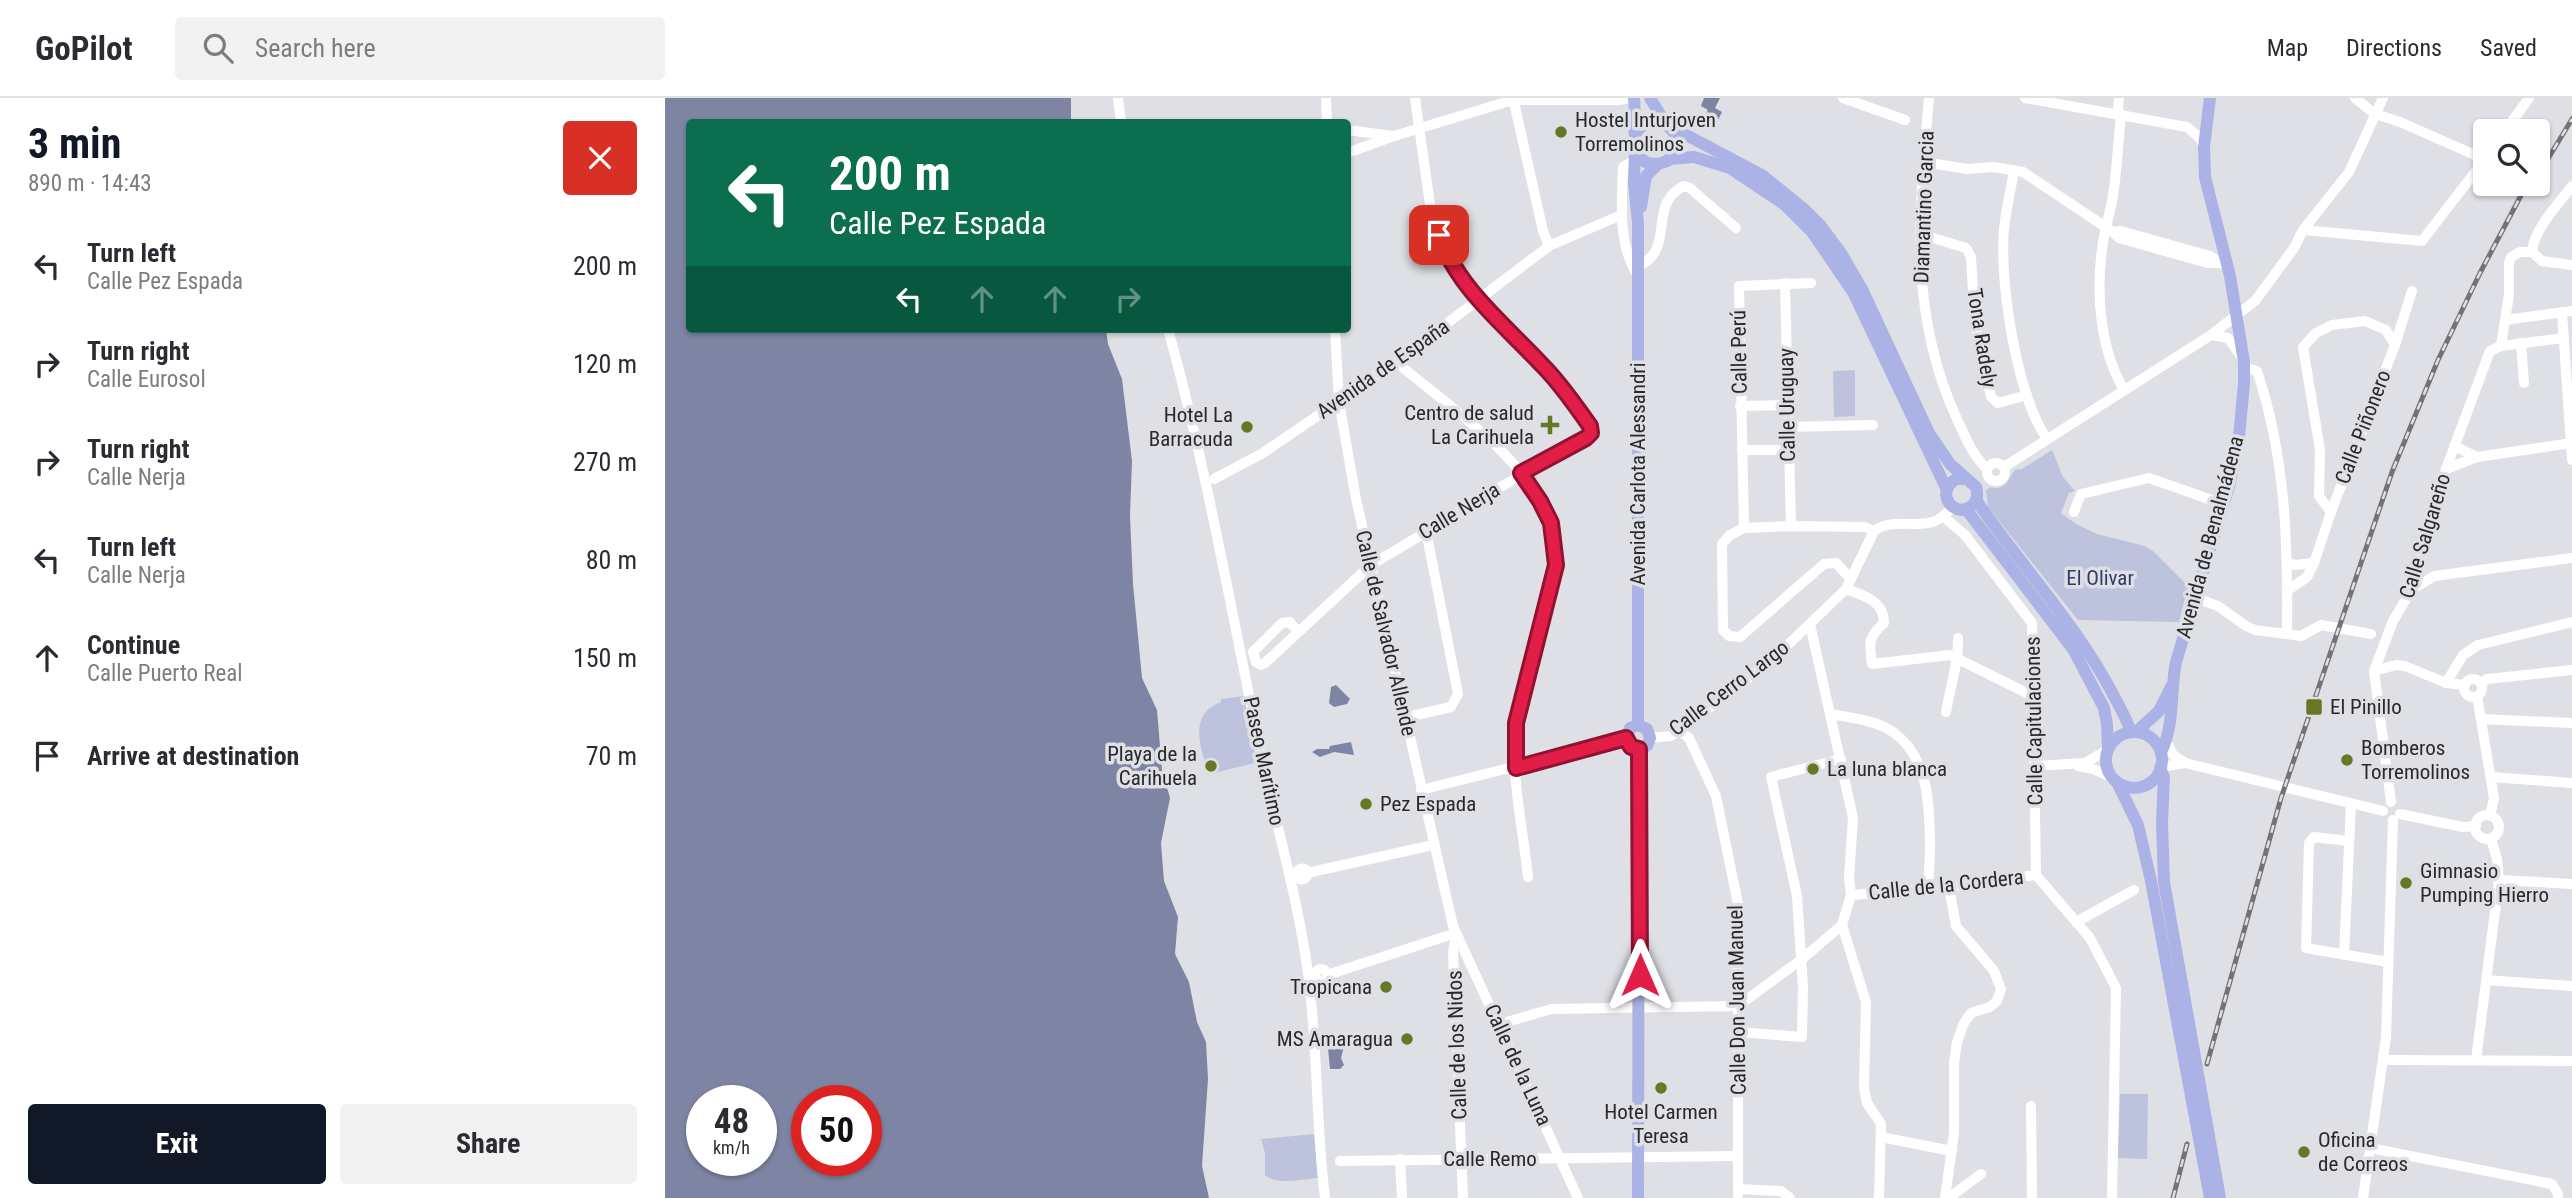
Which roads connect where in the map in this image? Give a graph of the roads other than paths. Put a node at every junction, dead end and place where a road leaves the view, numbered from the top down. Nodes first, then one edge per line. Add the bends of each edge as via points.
1 (1118, 98) edge
2 (1326, 98) edge
3 (1415, 98) edge
4 (1632, 98) edge
5 (1650, 98) edge
6 (1843, 98) edge
7 (1929, 98) edge
8 (2025, 98) edge
9 (2119, 98) edge
10 (2355, 98) edge
11 (2383, 98) edge
12 (2529, 98) edge
13 (1513, 99) edge
14 (2209, 104) edge
15 (2375, 114) junction
16 (2120, 116) junction
17 (1121, 119) edge
18 (1327, 119) edge
19 (2514, 119) edge
20 (1905, 120) dead end
21 (1669, 125) junction
22 (2187, 127) junction
23 (1418, 129) junction
24 (1351, 131) edge
25 (1636, 133) junction
26 (1394, 136) junction
27 (2204, 147) junction
28 (1351, 152) edge
29 (2473, 154) edge
30 (1635, 155) junction
31 (1664, 162) junction
32 (1924, 162) junction
33 (2014, 170) junction
34 (2473, 175) edge
35 (2572, 186) edge
36 (1621, 215) junction
37 (1638, 223) junction
38 (1735, 228) dead end
39 (2110, 230) junction
40 (2303, 230) junction
41 (1920, 234) junction
42 (1549, 246) junction
43 (2532, 252) junction
44 (2224, 265) junction
45 (2572, 265) edge
46 (1638, 271) junction
47 (1784, 283) junction
48 (1811, 283) dead end
49 (2412, 291) dead end
50 (1480, 300) junction
51 (2567, 312) edge
52 (2236, 318) junction
53 (2505, 320) junction
54 (1169, 333) edge
55 (1335, 333) edge
56 (2211, 335) junction
57 (2564, 338) junction
58 (2521, 343) junction
59 (2395, 345) junction
60 (2501, 346) junction
61 (1396, 362) junction
62 (2244, 364) junction
63 (2525, 383) dead end
64 (2124, 390) junction
65 (2027, 395) junction
66 (1339, 402) junction
67 (1787, 405) junction
68 (1740, 406) junction
69 (1873, 425) dead end
70 (1787, 427) junction
71 (2047, 439) junction
72 (2572, 443) edge
73 (2454, 446) junction
74 (1742, 450) junction
75 (1788, 450) junction
76 (2477, 457) junction
77 (2572, 460) edge
78 (2004, 467) junction
79 (2446, 469) junction
80 (1521, 473) junction
81 (1988, 474) junction
82 (1215, 479) dead end
83 (1964, 479) junction
84 (1947, 490) junction
85 (1963, 504) junction
86 (2223, 504) junction
87 (2074, 512) dead end
88 (2331, 512) junction
89 (1791, 526) junction
90 (1744, 528) junction
91 (1426, 531) junction
92 (1874, 531) junction
93 (2572, 558) edge
94 (2420, 561) junction
95 (2287, 562) junction
96 (2314, 563) junction
97 (1371, 565) junction
98 (2434, 576) junction
99 (1852, 577) junction
100 (1846, 589) junction
101 (2412, 589) junction
102 (2288, 590) junction
103 (2196, 597) junction
104 (2572, 622) edge
105 (1810, 624) junction
106 (1298, 632) junction
107 (2287, 634) junction
108 (2371, 634) dead end
109 (1958, 638) dead end
110 (1957, 658) junction
111 (2572, 670) edge
112 (2374, 671) junction
113 (2447, 683) junction
114 (2481, 684) junction
115 (2465, 685) junction
116 (2171, 686) junction
117 (2033, 696) junction
118 (2477, 696) junction
119 (1946, 712) dead end
120 (1831, 714) junction
121 (1407, 717) junction
122 (2481, 719) junction
123 (2572, 723) edge
124 (1639, 725) junction
125 (1679, 730) junction
126 (2134, 732) junction
127 (1626, 738) junction
128 (1650, 738) junction
129 (1639, 749) junction
130 (2108, 749) junction
131 (2164, 756) junction
132 (1841, 759) junction
133 (2185, 763) junction
134 (2035, 766) junction
135 (2074, 766) junction
136 (1516, 768) junction
137 (2491, 777) junction
138 (2115, 780) junction
139 (2572, 783) edge
140 (1421, 790) junction
141 (2391, 802) junction
142 (2351, 803) junction
143 (2383, 811) junction
144 (2490, 816) junction
145 (2397, 817) junction
146 (2476, 826) junction
147 (2491, 839) junction
148 (2348, 841) junction
149 (1433, 845) junction
150 (1307, 873) dead end
151 (2036, 875) junction
152 (1528, 877) dead end
153 (2499, 880) junction
154 (2572, 884) edge
155 (1949, 887) junction
156 (1927, 888) junction
157 (2134, 890) dead end
158 (1851, 895) junction
159 (2076, 922) junction
160 (1842, 925) junction
161 (1457, 933) junction
162 (2344, 955) junction
163 (1802, 959) junction
164 (2388, 962) junction
165 (1327, 975) dead end
166 (2486, 980) junction
167 (2572, 986) edge
168 (1738, 1006) junction
169 (1640, 1007) junction
170 (1500, 1024) junction
171 (1738, 1032) junction
172 (2383, 1060) junction
173 (2476, 1060) junction
174 (2572, 1060) edge
175 (2031, 1106) dead end
176 (1881, 1137) junction
177 (2370, 1148) junction
178 (1952, 1151) junction
179 (1640, 1156) junction
180 (1738, 1156) junction
181 (1462, 1158) junction
182 (1560, 1158) junction
183 (1400, 1159) junction
184 (1340, 1161) dead end
185 (1981, 1174) dead end
186 (1738, 1194) edge
187 (1325, 1198) edge
188 (1402, 1198) edge
189 (1463, 1198) edge
190 (1579, 1198) edge
191 (1638, 1198) edge
192 (1790, 1198) edge
193 (1879, 1198) edge
194 (1945, 1198) edge
195 (1952, 1198) edge
196 (2032, 1198) edge
197 (2112, 1198) edge
198 (2210, 1198) edge
199 (2220, 1198) edge
200 (2363, 1198) edge
201 (2558, 1198) edge

1 - 17 street
2 - 18 street
3 - 23 street
4 - 13 street
4 - 25 main road
5 - 21 main road
6 - 20 street
7 - 32 street, Diamantino Garcia
8 - 16 street
9 - 16 street
10 - 15 street
11 - 15 street
12 - 19 street
13 - 23 street
13 - 42 street
14 - 22 street via 2196,125
14 - 27 main road, Avenida de Benalmádena
15 - 29 street
15 - 40 street via 2349,172
16 - 22 street
16 - 39 street
21 - 25 main road via 1658,120 1645,123
21 - 31 main road via 1678,141
21 - 83 main road via 1762,175 1821,226 1862,289 1929,433
22 - 27 street
23 - 26 street
23 - 50 street via 1431,212 1447,258
24 - 26 street
25 - 30 main road
26 - 28 street
27 - 44 main road, Avenida de Benalmádena via 2207,186
30 - 31 main road
30 - 36 street via 1623,167
30 - 37 main road, Avenida Carlota Alessandri
31 - 37 main road, Avenida Carlota Alessandri via 1646,176
31 - 84 main road via 1694,157 1730,169 1785,205 1812,232 1853,292
32 - 33 street
32 - 41 street, Diamantino Garcia
33 - 39 street via 2042,183
33 - 65 street via 2003,247 2009,319
34 - 40 street via 2422,241
35 - 43 street via 2540,231
36 - 42 street, Avenida de España
36 - 46 street via 1627,259
37 - 46 main road, Avenida Carlota Alessandri
38 - 46 street via 1684,186 1668,200 1656,253
39 - 44 street via 2210,256
39 - 64 street via 2102,247 2099,296 2113,366
40 - 52 street via 2255,301
41 - 65 street, Tona Radely via 1966,248 1971,257 1975,323 1991,397 1998,403
41 - 81 street, Diamantino Garcia via 1921,291 1943,390
42 - 50 street, Avenida de España
43 - 45 street via 2542,261
43 - 53 street, Calle Salgareño via 2511,257
44 - 52 main road, Avenida de Benalmádena
46 - 124 main road, Avenida Carlota Alessandri
47 - 48 street, Calle Perú
47 - 67 street, Calle Uruguay
47 - 68 street, Calle Perú via 1739,286
49 - 59 street, Calle Piñonero
50 - 61 street, Avenida de España
50 - 80 street, Calle Nerja via 1545,368 1590,426 1586,438
51 - 53 street
51 - 57 street
52 - 56 street
52 - 62 main road, Avenida de Benalmádena
53 - 60 street, Calle Salgareño
54 - 187 street, Paseo Marítimo via 1301,930 1309,980
55 - 66 street, Calle de Salvador Allende
56 - 62 street via 2228,338
56 - 64 street
57 - 58 street
57 - 72 street
58 - 60 street
58 - 63 street
59 - 88 street, Calle Piñonero
59 - 88 street via 2386,330 2365,321 2332,325 2303,347 2320,450 2319,496
60 - 73 street, Calle Salgareño via 2490,351
61 - 66 street, Avenida de España
61 - 80 street via 1503,452
62 - 86 main road, Avenida de Benalmádena via 2239,438
62 - 95 street via 2257,371 2279,451
64 - 71 street
65 - 71 street
66 - 82 street, Avenida de España
66 - 97 street, Calle de Salvador Allende
67 - 68 street, Calle Perú
67 - 70 street, Calle Uruguay
68 - 74 street, Calle Perú
69 - 70 street
70 - 75 street, Calle Uruguay
71 - 78 street
72 - 76 street
72 - 77 street
73 - 76 street
73 - 79 street, Calle Salgareño
74 - 75 street
74 - 90 street, Calle Perú
75 - 89 street, Calle Uruguay
76 - 79 street
78 - 81 street via 1994,463
78 - 81 street via 2003,479 1995,481
79 - 94 street, Calle Salgareño
80 - 91 street, Calle Nerja
80 - 136 street via 1551,523 1556,565 1516,723
81 - 85 street
83 - 84 main road via 1956,480
83 - 85 main road
84 - 85 main road via 1947,500
85 - 92 street via 1930,523 1882,525
85 - 117 street, Calle Capitulaciones via 1965,535 2032,622
85 - 126 main road via 2000,536 2083,643
85 - 130 main road via 2073,649 2104,708
86 - 87 street via 2149,478 2081,494
86 - 103 main road, Avenida de Benalmádena
88 - 96 street, Calle Piñonero
89 - 90 street
89 - 92 street
90 - 99 street via 1722,544 1723,630 1729,636 1740,637 1823,564 1836,563
91 - 97 street, Calle Nerja
91 - 121 street via 1458,694 1451,707
92 - 99 street, Calle Cerro Largo
93 - 98 street
94 - 98 street
94 - 101 street, Calle Salgareño
95 - 96 street
95 - 102 street
96 - 102 street, Calle Piñonero via 2307,577
97 - 106 street, Calle Nerja
97 - 121 street, Calle de Salvador Allende
98 - 101 street
99 - 100 street, Calle Cerro Largo
100 - 105 street, Calle Cerro Largo
100 - 110 street via 1874,600 1884,612 1884,623 1870,640 1872,664
101 - 112 street, Calle Salgareño via 2393,621
102 - 107 street
103 - 107 street via 2245,626
103 - 116 main road, Avenida de Benalmádena
104 - 113 street via 2478,645 2463,654
105 - 120 street
105 - 125 street, Calle Cerro Largo via 1767,665
106 - 106 street, Calle Nerja via 1290,622 1282,624 1253,652 1256,662 1265,663
107 - 108 street via 2301,636 2321,625
109 - 110 street
110 - 117 street
110 - 119 street
111 - 114 street via 2487,679
112 - 113 street via 2405,666
112 - 141 street, Calle Salgareño
113 - 115 street
114 - 115 street via 2471,680
114 - 118 street
115 - 118 street via 2467,694
116 - 126 main road, Avenida de Benalmádena via 2159,711
116 - 131 main road, Avenida de Benalmádena
117 - 134 street, Calle Capitulaciones
118 - 122 street
120 - 132 street
120 - 156 street via 1891,731 1915,757 1929,800
121 - 140 street, Calle de Salvador Allende
122 - 123 street
122 - 137 street
124 - 127 main road via 1630,728
124 - 128 main road via 1647,729
125 - 128 street, Calle Cerro Largo via 1671,736
125 - 168 street, Calle Don Juan Manuel via 1689,738 1702,763 1723,822 1738,904
126 - 130 main road via 2117,737
126 - 131 main road via 2152,738
127 - 129 main road via 1631,747
127 - 136 street
128 - 129 main road via 1647,746
129 - 169 main road
130 - 135 street via 2093,761
130 - 138 main road via 2106,765
131 - 133 street
131 - 133 street
131 - 138 main road via 2156,776 2142,786 2125,786
131 - 199 main road, Avenida de Benalmádena via 2164,882
132 - 158 street via 1853,818
132 - 163 street via 1771,778 1797,896
133 - 142 street
134 - 135 street
134 - 151 street, Calle Capitulaciones
135 - 138 street via 2094,769
136 - 140 street
136 - 152 street
137 - 139 street
137 - 144 street via 2494,798
138 - 198 main road via 2139,825
140 - 149 street, Calle de Salvador Allende
141 - 143 street
141 - 145 street via 2399,806
142 - 143 street
142 - 148 street
143 - 145 street via 2387,818
144 - 146 street via 2482,817
144 - 147 street via 2499,826
145 - 146 street
145 - 164 street
146 - 147 street via 2480,836
147 - 153 street
148 - 162 street
148 - 162 street via 2313,837 2309,843 2306,948
149 - 150 street
149 - 161 street, Calle de Salvador Allende
151 - 155 street, Calle de la Cordera
151 - 159 street, Calle de la Cordera
153 - 154 street
153 - 166 street
155 - 156 street, Calle de la Cordera
155 - 178 street via 1956,926 1994,971 2001,989 1990,1007 1972,1013 1957,1042
156 - 158 street, Calle de la Cordera
157 - 159 street
158 - 160 street, Calle de la Cordera
159 - 197 street, Calle de la Cordera via 2090,938 2116,988
160 - 163 street
160 - 176 street via 1866,1002 1864,1088 1867,1103 1881,1124
161 - 165 street
161 - 170 street, Calle de la Luna
161 - 181 street, Calle de los Nidos via 1453,952
162 - 164 street
163 - 168 street
163 - 171 street via 1802,1037
164 - 172 street
166 - 167 street
166 - 173 street
168 - 169 street
168 - 171 street, Calle Don Juan Manuel
169 - 170 street via 1551,1009
169 - 179 main road
170 - 182 street, Calle de la Luna
171 - 180 street, Calle Don Juan Manuel
172 - 173 street
172 - 177 street
173 - 174 street
175 - 196 street
176 - 178 street
176 - 193 street
177 - 200 street
177 - 201 street via 2552,1184
178 - 194 street
179 - 180 street, Calle Remo
179 - 182 street, Calle Remo
179 - 191 main road
180 - 186 street, Calle Don Juan Manuel
181 - 182 street, Calle Remo
181 - 183 street, Calle Remo
181 - 189 street, Calle de los Nidos
182 - 190 street, Calle de la Luna
183 - 184 street, Calle Remo
183 - 188 street
185 - 195 street
186 - 192 street via 1781,1191

